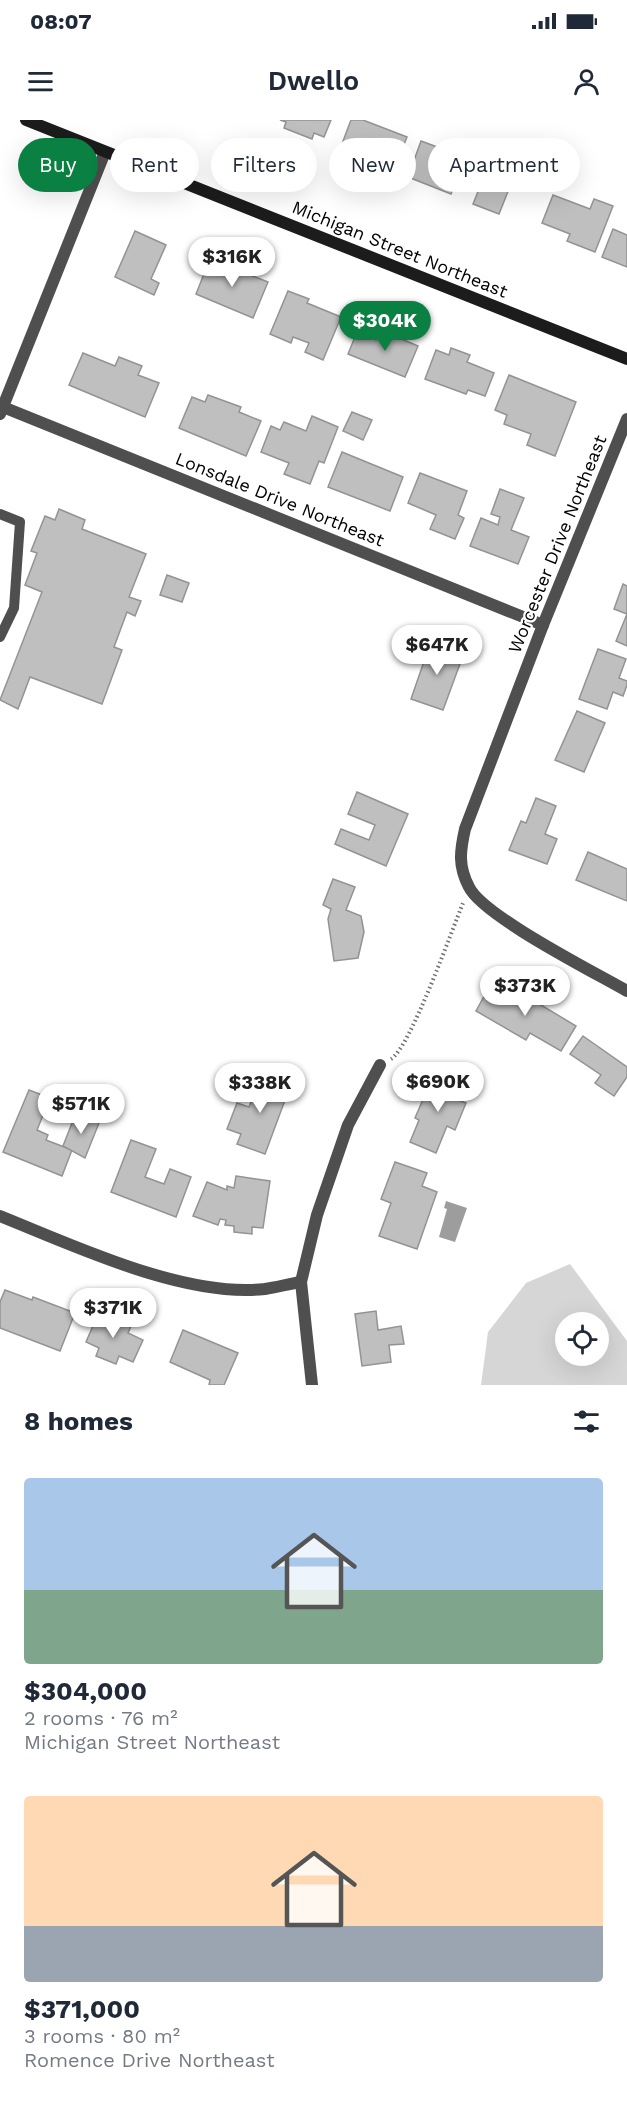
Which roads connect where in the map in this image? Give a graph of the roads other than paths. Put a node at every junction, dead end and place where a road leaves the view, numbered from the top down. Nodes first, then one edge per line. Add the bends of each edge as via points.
1 (26, 120) edge
2 (105, 152) junction
3 (627, 359) edge
4 (1, 409) edge
5 (627, 419) edge
6 (0, 514) edge
7 (543, 625) junction
8 (0, 637) edge
9 (627, 992) edge
10 (380, 1065) road end
11 (0, 1216) edge
12 (301, 1282) junction
13 (312, 1385) edge

1 - 2 main road, Michigan Street Northeast
2 - 3 main road, Michigan Street Northeast
2 - 4 street
4 - 7 street, Lonsdale Drive Northeast
5 - 7 street, Worcester Drive Northeast
6 - 8 lane via 20,522 14,608
7 - 9 street, Worcester Drive Northeast via 465,829 459,854 461,870 469,889 487,909
10 - 12 street via 348,1125 317,1215
11 - 12 street via 116,1262 178,1281 244,1289
12 - 13 street

